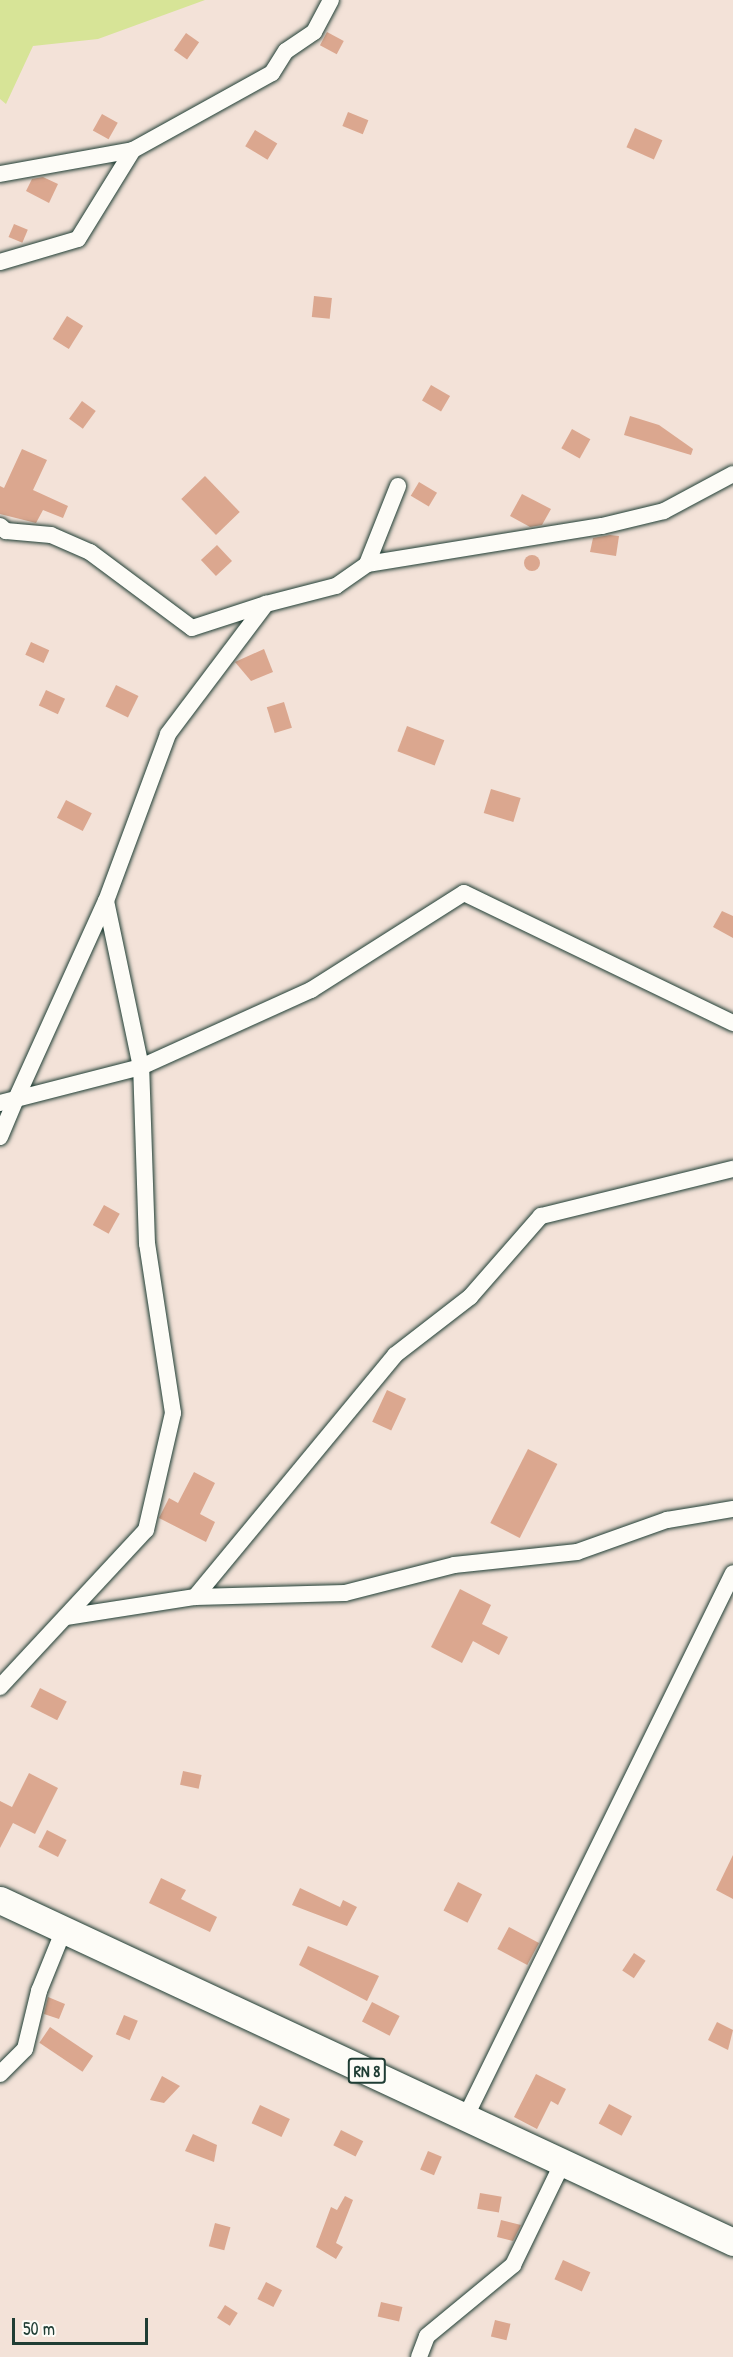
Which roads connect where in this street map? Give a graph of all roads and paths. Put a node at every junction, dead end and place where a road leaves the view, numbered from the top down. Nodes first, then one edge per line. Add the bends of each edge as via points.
1 (331, 0) edge
2 (133, 150) junction
3 (0, 174) edge
4 (0, 262) edge
5 (733, 474) edge
6 (398, 486) dead end
7 (0, 526) edge
8 (367, 564) junction
9 (266, 604) junction
10 (106, 901) junction
11 (733, 1023) edge
12 (141, 1067) junction
13 (8, 1101) edge
14 (0, 1137) edge
15 (733, 1169) edge
16 (733, 1509) edge
17 (733, 1574) edge
18 (195, 1596) junction
19 (66, 1617) junction
20 (0, 1688) edge
21 (0, 1900) edge
22 (64, 1927) junction
23 (0, 2074) edge
24 (465, 2118) junction
25 (562, 2162) junction
26 (733, 2242) edge
27 (419, 2357) edge

1 - 2 street via 314,32 286,51 272,73
2 - 3 street
2 - 4 street via 78,240
5 - 8 street via 664,511 613,524
6 - 8 street
7 - 9 street via 51,535 90,552 192,628
8 - 9 street via 336,586
9 - 10 street via 168,734
10 - 12 street
10 - 13 street
11 - 12 street via 464,892 310,990
12 - 13 street
12 - 19 street via 147,1244 173,1413 146,1530
13 - 14 street
15 - 18 street via 541,1216 470,1297 395,1355
16 - 18 street via 667,1520 577,1552 454,1566 345,1593
17 - 24 street
18 - 19 street
19 - 20 street
21 - 22 main road, RN 8
22 - 23 street via 39,1991 25,2049
22 - 24 main road, RN 8
24 - 25 main road, RN 8
25 - 26 main road, RN 8
25 - 27 street via 513,2265 427,2336

